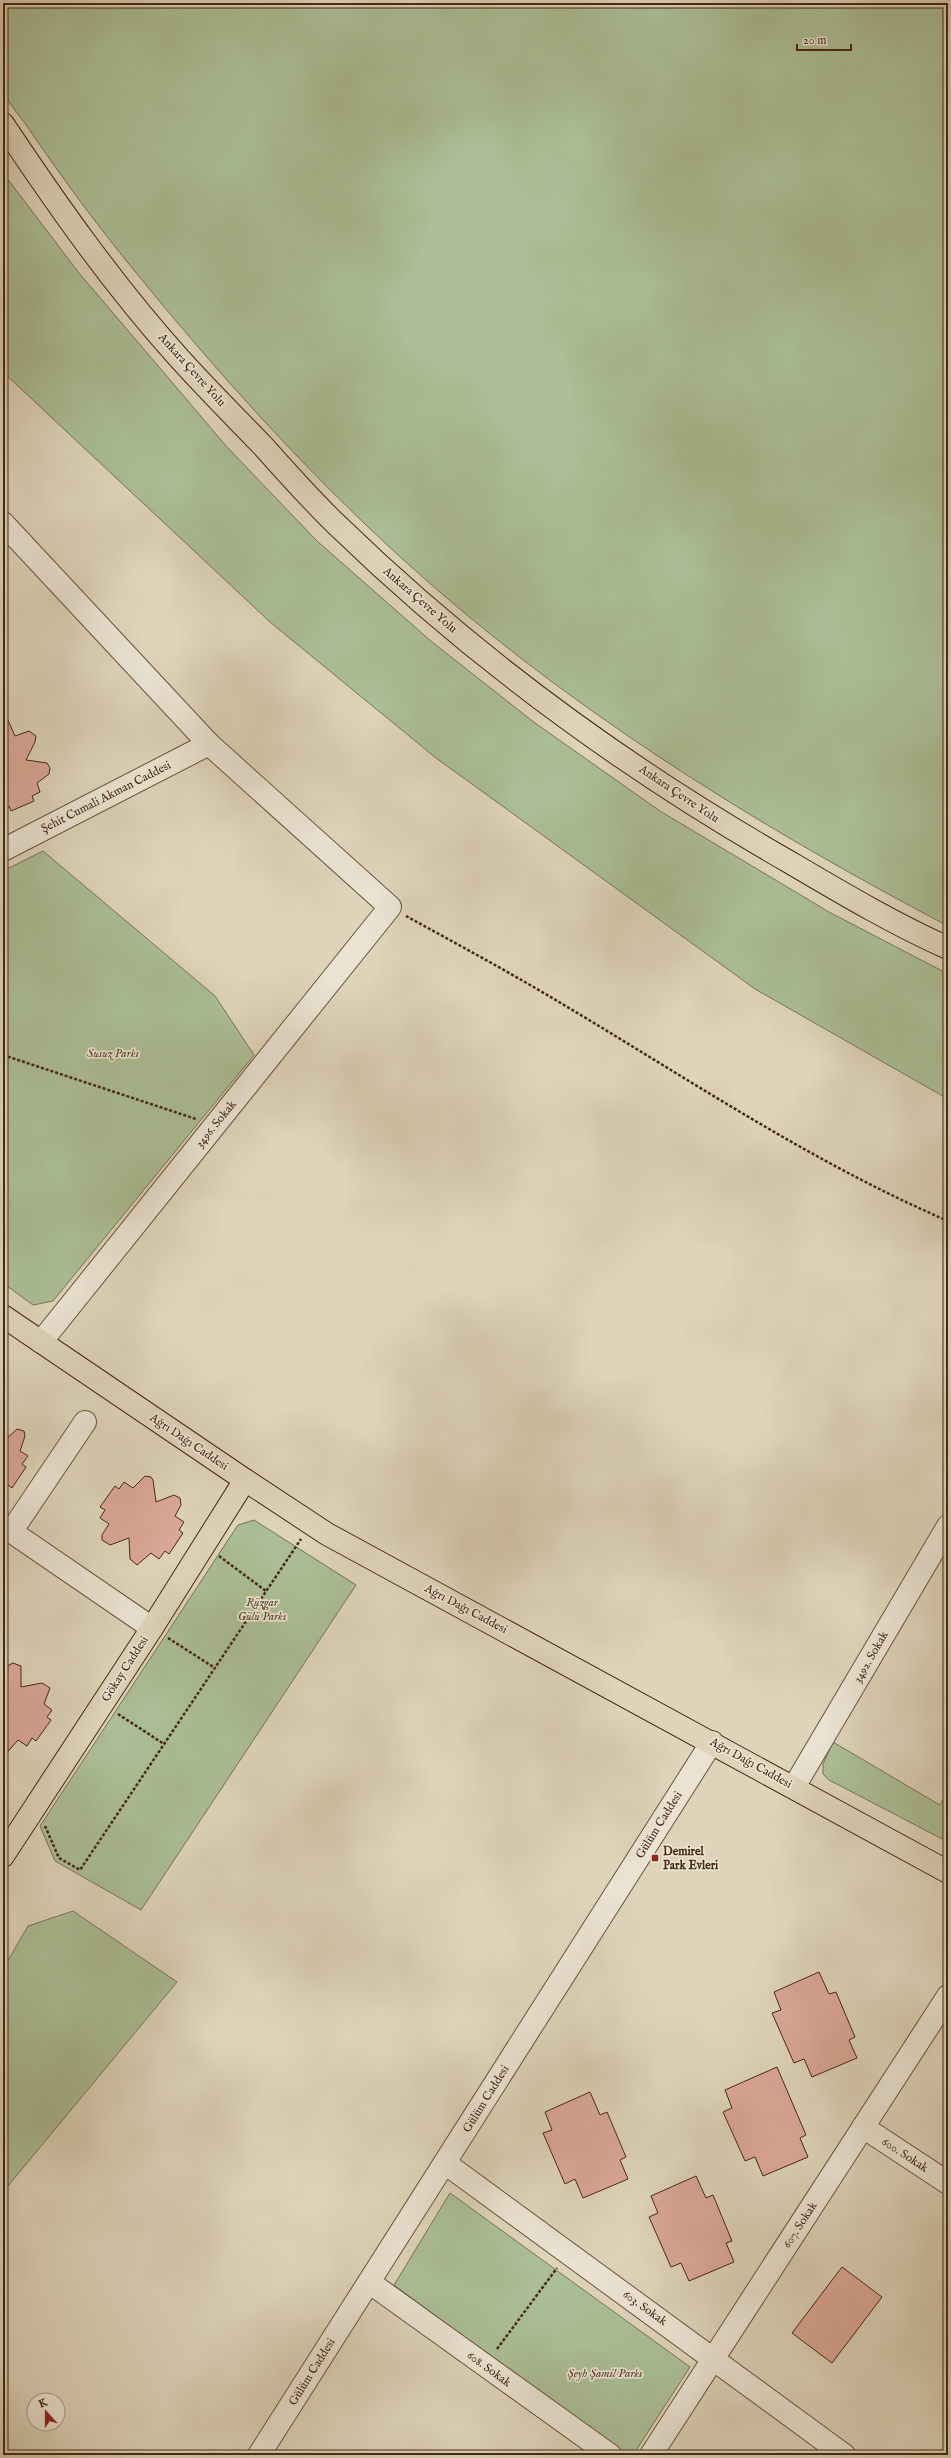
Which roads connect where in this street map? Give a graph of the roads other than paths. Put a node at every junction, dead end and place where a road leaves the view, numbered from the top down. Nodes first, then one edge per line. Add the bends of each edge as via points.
1 (3, 124) edge
2 (3, 523) edge
3 (209, 744) junction
4 (3, 850) edge
5 (948, 948) edge
6 (3, 1316) edge
7 (41, 1342) junction
8 (85, 1422) dead end
9 (245, 1480) junction
10 (948, 1526) edge
11 (7, 1529) edge
12 (152, 1628) junction
13 (712, 1742) junction
14 (794, 1787) junction
15 (6, 1846) edge
16 (948, 1872) edge
17 (948, 1996) edge
18 (863, 2127) junction
19 (445, 2163) junction
20 (948, 2183) edge
21 (369, 2282) junction
22 (714, 2358) junction
23 (259, 2455) edge
24 (610, 2455) edge
25 (651, 2455) edge
26 (844, 2455) edge

1 - 5 main road, Ankara Çevre Yolu via 71,221 178,357 336,524 395,578 457,632 542,699 638,768 728,827 831,886
2 - 3 street
3 - 4 street, Şehit Cumali Akman Caddesi
3 - 7 street, 3496. Sokak via 390,907
6 - 7 main road, Ağrı Dağı Caddesi
7 - 9 main road, Ağrı Dağı Caddesi
8 - 11 street
9 - 12 main road, Gökay Caddesi
9 - 13 main road, Ağrı Dağı Caddesi via 311,1523
10 - 14 street, 3492. Sokak
11 - 12 street
12 - 15 main road, Gökay Caddesi via 36,1806
13 - 14 main road, Ağrı Dağı Caddesi
13 - 19 street, Gülüm Caddesi
14 - 16 main road, Ağrı Dağı Caddesi
17 - 18 street, 607. Sokak
18 - 20 street, 600. Sokak
18 - 22 street, 607. Sokak
19 - 21 street, Gülüm Caddesi
19 - 22 street, 603. Sokak
21 - 23 street, Gülüm Caddesi
21 - 24 street, 608. Sokak
22 - 25 street, 607. Sokak
22 - 26 street, 603. Sokak

